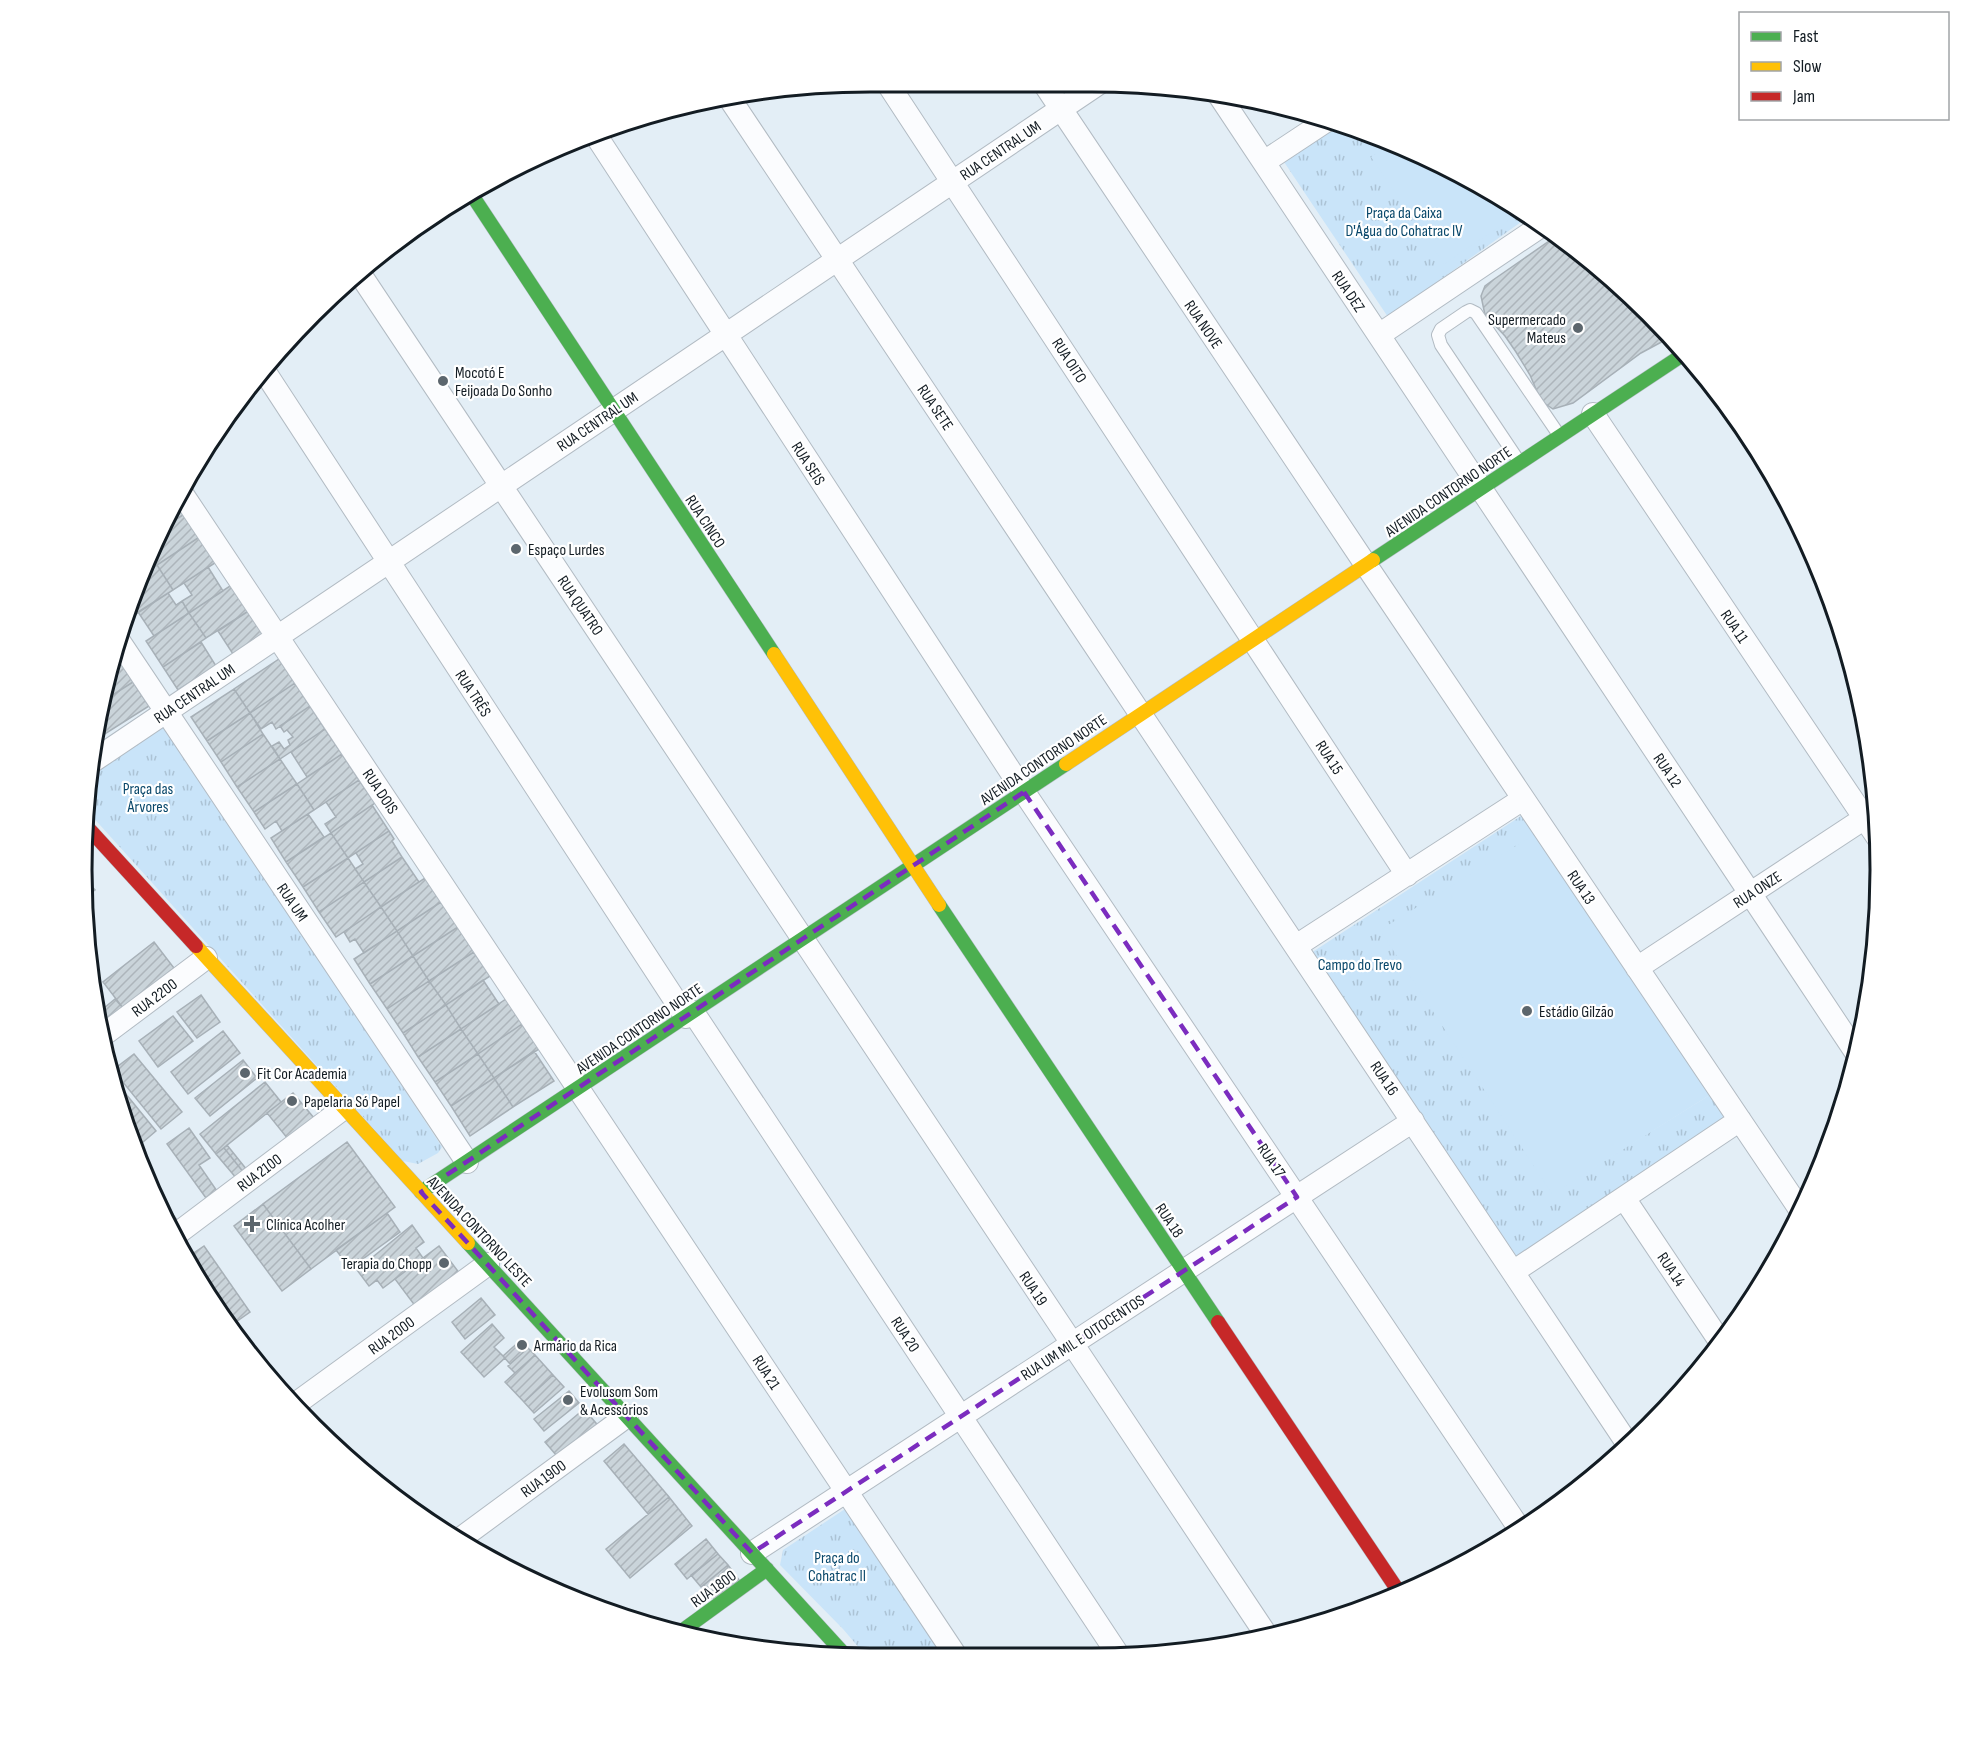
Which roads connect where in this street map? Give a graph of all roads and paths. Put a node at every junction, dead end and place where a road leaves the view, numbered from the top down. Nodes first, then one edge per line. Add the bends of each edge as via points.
1 (893, 92) edge
2 (1050, 92) edge
3 (1086, 92) edge
4 (1224, 103) edge
5 (733, 104) edge
6 (1061, 109) junction
7 (1319, 126) edge
8 (599, 141) edge
9 (1264, 162) junction
10 (952, 182) junction
11 (475, 199) edge
12 (1534, 230) edge
13 (837, 260) junction
14 (364, 279) edge
15 (725, 335) junction
16 (1378, 335) junction
17 (1677, 358) edge
18 (268, 377) edge
19 (614, 410) junction
20 (1593, 414) junction
21 (1560, 436) junction
22 (1520, 463) junction
23 (501, 486) junction
24 (1481, 489) junction
25 (186, 499) edge
26 (388, 562) junction
27 (1366, 565) junction
28 (277, 637) junction
29 (1253, 640) junction
30 (124, 649) edge
31 (166, 712) junction
32 (1142, 714) junction
33 (100, 755) edge
34 (1024, 792) junction
35 (1523, 799) junction
36 (1867, 808) edge
37 (1868, 816) edge
38 (93, 833) edge
39 (913, 866) junction
40 (1407, 874) junction
41 (1750, 894) junction
42 (803, 939) junction
43 (1296, 946) junction
44 (206, 958) junction
45 (1637, 968) junction
46 (689, 1014) junction
47 (108, 1031) edge
48 (1850, 1043) edge
49 (579, 1088) junction
50 (344, 1108) junction
51 (1740, 1120) junction
52 (1413, 1121) junction
53 (467, 1162) junction
54 (421, 1192) junction
55 (1297, 1197) junction
56 (1624, 1198) junction
57 (1794, 1202) edge
58 (181, 1231) edge
59 (488, 1264) junction
60 (1184, 1270) junction
61 (1513, 1272) junction
62 (1715, 1334) edge
63 (1072, 1344) junction
64 (302, 1400) edge
65 (627, 1416) junction
66 (960, 1417) junction
67 (1623, 1437) edge
68 (846, 1492) junction
69 (1515, 1522) edge
70 (466, 1534) edge
71 (759, 1561) junction
72 (1395, 1585) edge
73 (687, 1626) edge
74 (1262, 1628) edge
75 (838, 1647) edge
76 (1113, 1647) edge
77 (951, 1648) edge

1 - 10 street, RUA OITO
2 - 6 street, RUA NOVE
3 - 6 street, RUA CENTRAL UM
4 - 9 street, RUA DEZ
5 - 13 street, RUA SETE
6 - 10 street, RUA CENTRAL UM
6 - 27 street, RUA NOVE
7 - 9 street
8 - 15 street, RUA SEIS
9 - 16 street, RUA DEZ
10 - 13 street, RUA CENTRAL UM
10 - 29 street, RUA OITO
11 - 19 street, RUA CINCO
12 - 16 street
13 - 15 street, RUA CENTRAL UM
13 - 32 street, RUA SETE
14 - 23 street, RUA QUATRO
15 - 19 street, RUA CENTRAL UM
15 - 34 street, RUA SEIS
16 - 24 street, RUA DEZ
17 - 20 street, AVENIDA CONTORNO NORTE
18 - 26 street, RUA TRÊS
19 - 23 street, RUA CENTRAL UM
19 - 39 street, RUA CINCO
20 - 21 street, AVENIDA CONTORNO NORTE
20 - 36 street, RUA 11
21 - 22 street, AVENIDA CONTORNO NORTE
21 - 22 lane via 1480,317 1473,311 1466,312 1442,329 1438,340
22 - 24 street, AVENIDA CONTORNO NORTE
23 - 26 street, RUA CENTRAL UM
23 - 42 street, RUA QUATRO
24 - 27 street, AVENIDA CONTORNO NORTE
24 - 41 street, RUA 12
25 - 28 street, RUA DOIS
26 - 28 street, RUA CENTRAL UM
26 - 46 street, RUA TRÊS
27 - 29 street, AVENIDA CONTORNO NORTE
27 - 35 street, RUA 13
28 - 31 street, RUA CENTRAL UM
28 - 49 street, RUA DOIS
29 - 32 street, AVENIDA CONTORNO NORTE
29 - 40 street, RUA 15
30 - 31 street, RUA UM
31 - 33 street, RUA CENTRAL UM
31 - 53 street, RUA UM
32 - 34 street, AVENIDA CONTORNO NORTE
32 - 43 street, RUA 16
34 - 39 street, AVENIDA CONTORNO NORTE
34 - 55 street, RUA 17
35 - 40 street
35 - 45 street, RUA 13
37 - 41 street, RUA ONZE
38 - 44 street, AVENIDA CONTORNO LESTE
39 - 42 street, AVENIDA CONTORNO NORTE
39 - 60 street, RUA 18
40 - 43 street
41 - 45 street, RUA ONZE
41 - 48 street, RUA 12
42 - 46 street, AVENIDA CONTORNO NORTE
42 - 63 street, RUA 19
43 - 52 street, RUA 16
44 - 47 street, RUA 2200
44 - 50 street, AVENIDA CONTORNO LESTE
45 - 51 street, RUA 13
46 - 49 street, AVENIDA CONTORNO NORTE
46 - 66 street, RUA 20
49 - 53 street, AVENIDA CONTORNO NORTE
49 - 68 street, RUA 21
50 - 54 street, AVENIDA CONTORNO LESTE
50 - 58 street, RUA 2100
51 - 56 street
51 - 57 street, RUA 13
52 - 55 street, RUA UM MIL E OITOCENTOS
52 - 61 street, RUA 16
53 - 54 street, AVENIDA CONTORNO NORTE
54 - 59 street, AVENIDA CONTORNO LESTE
55 - 60 street, RUA UM MIL E OITOCENTOS
55 - 69 street, RUA 17
56 - 61 street
56 - 62 street, RUA 14
59 - 64 street, RUA 2000
59 - 65 street, AVENIDA CONTORNO LESTE
60 - 63 street, RUA UM MIL E OITOCENTOS
60 - 72 street, RUA 18
61 - 67 street, RUA 16
63 - 66 street, RUA UM MIL E OITOCENTOS
63 - 74 street, RUA 19
65 - 70 street, RUA 1900
65 - 71 street, AVENIDA CONTORNO LESTE
66 - 68 street, RUA UM MIL E OITOCENTOS
66 - 76 street, RUA 20
68 - 71 street, RUA UM MIL E OITOCENTOS
68 - 77 street, RUA 21
71 - 73 street, RUA 1800
71 - 75 street, AVENIDA CONTORNO LESTE

